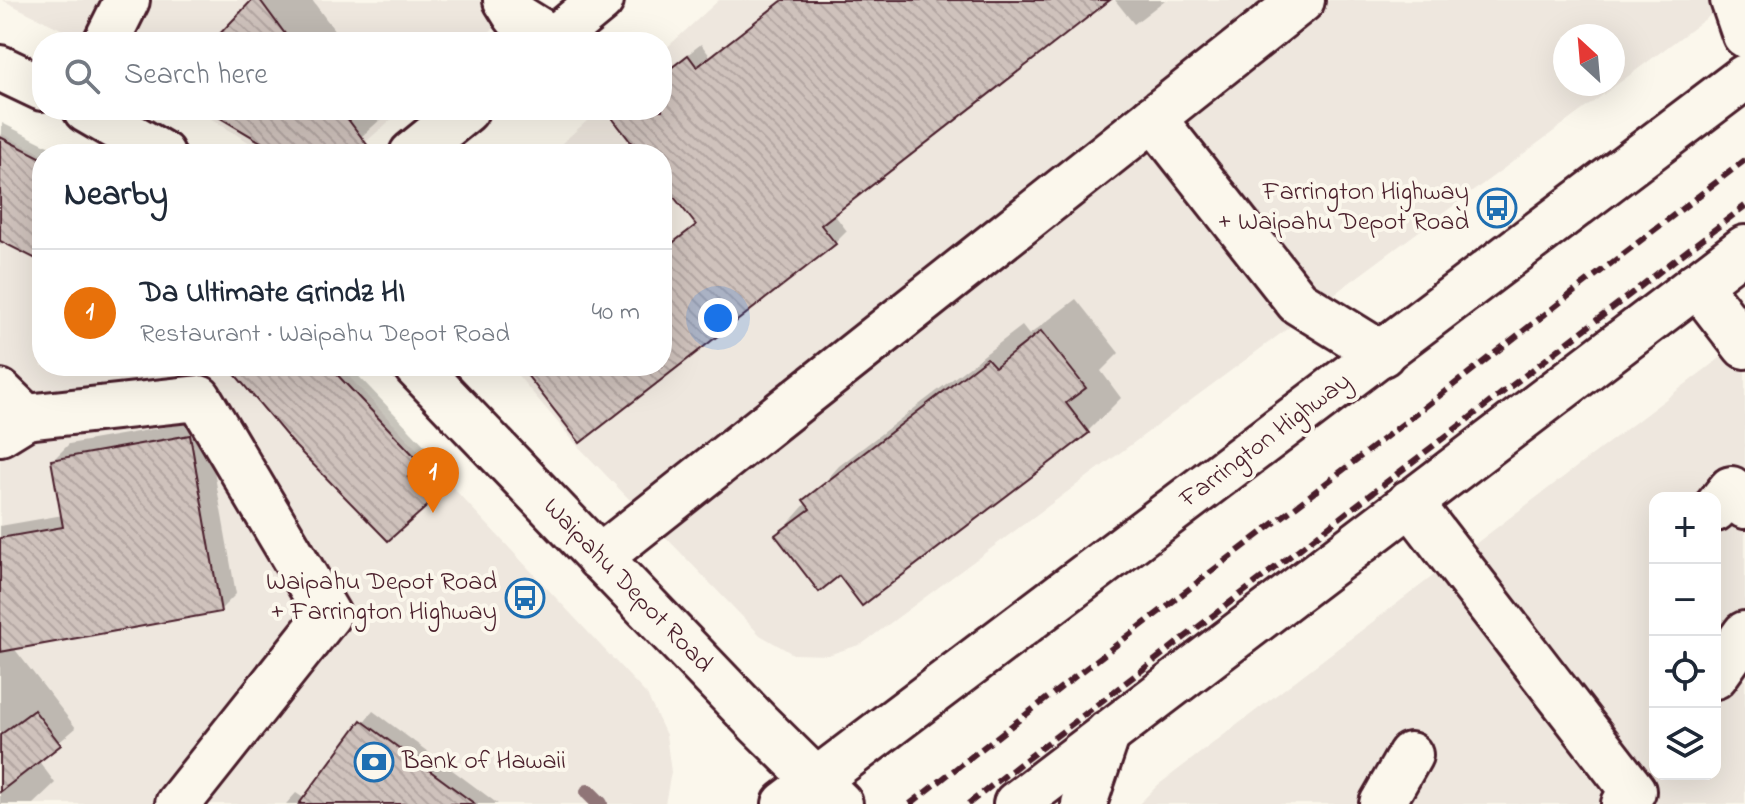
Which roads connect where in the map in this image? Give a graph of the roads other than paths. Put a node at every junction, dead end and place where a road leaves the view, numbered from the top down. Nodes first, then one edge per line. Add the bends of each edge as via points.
1 (127, 0) edge
2 (506, 0) edge
3 (601, 0) edge
4 (1302, 0) edge
5 (1733, 0) edge
6 (550, 27) edge
7 (111, 32) edge
8 (1745, 35) edge
9 (0, 68) edge
10 (1745, 77) edge
11 (32, 83) edge
12 (1153, 118) junction
13 (103, 120) edge
14 (454, 120) edge
15 (145, 144) edge
16 (424, 144) edge
17 (1745, 248) edge
18 (1697, 284) junction
19 (1745, 346) edge
20 (1382, 354) junction
21 (426, 376) edge
22 (9, 414) edge
23 (1410, 502) junction
24 (1721, 502) edge
25 (1745, 506) edge
26 (599, 558) junction
27 (1745, 634) edge
28 (1721, 668) edge
29 (1108, 733) junction
30 (1410, 755) dead end
31 (1637, 785) edge
32 (813, 796) edge
33 (178, 804) edge
34 (1016, 804) edge
35 (1084, 804) edge
36 (1382, 804) edge

1 - 7 main road
2 - 6 main road via 516,16
3 - 6 main road
4 - 12 main road
5 - 8 main road
9 - 11 main road
10 - 20 main road, Farrington Highway
12 - 20 main road via 1298,302
12 - 26 main road
13 - 15 main road
14 - 16 main road
17 - 18 main road
18 - 19 main road
18 - 23 main road
20 - 32 main road, Farrington Highway
21 - 26 main road, Waipahu Depot Road
22 - 33 main road via 199,398 328,615
23 - 29 main road
23 - 31 main road
24 - 25 main road via 1731,489
26 - 32 main road, Waipahu Depot Road
27 - 28 main road
29 - 34 main road
29 - 35 main road
30 - 36 main road

